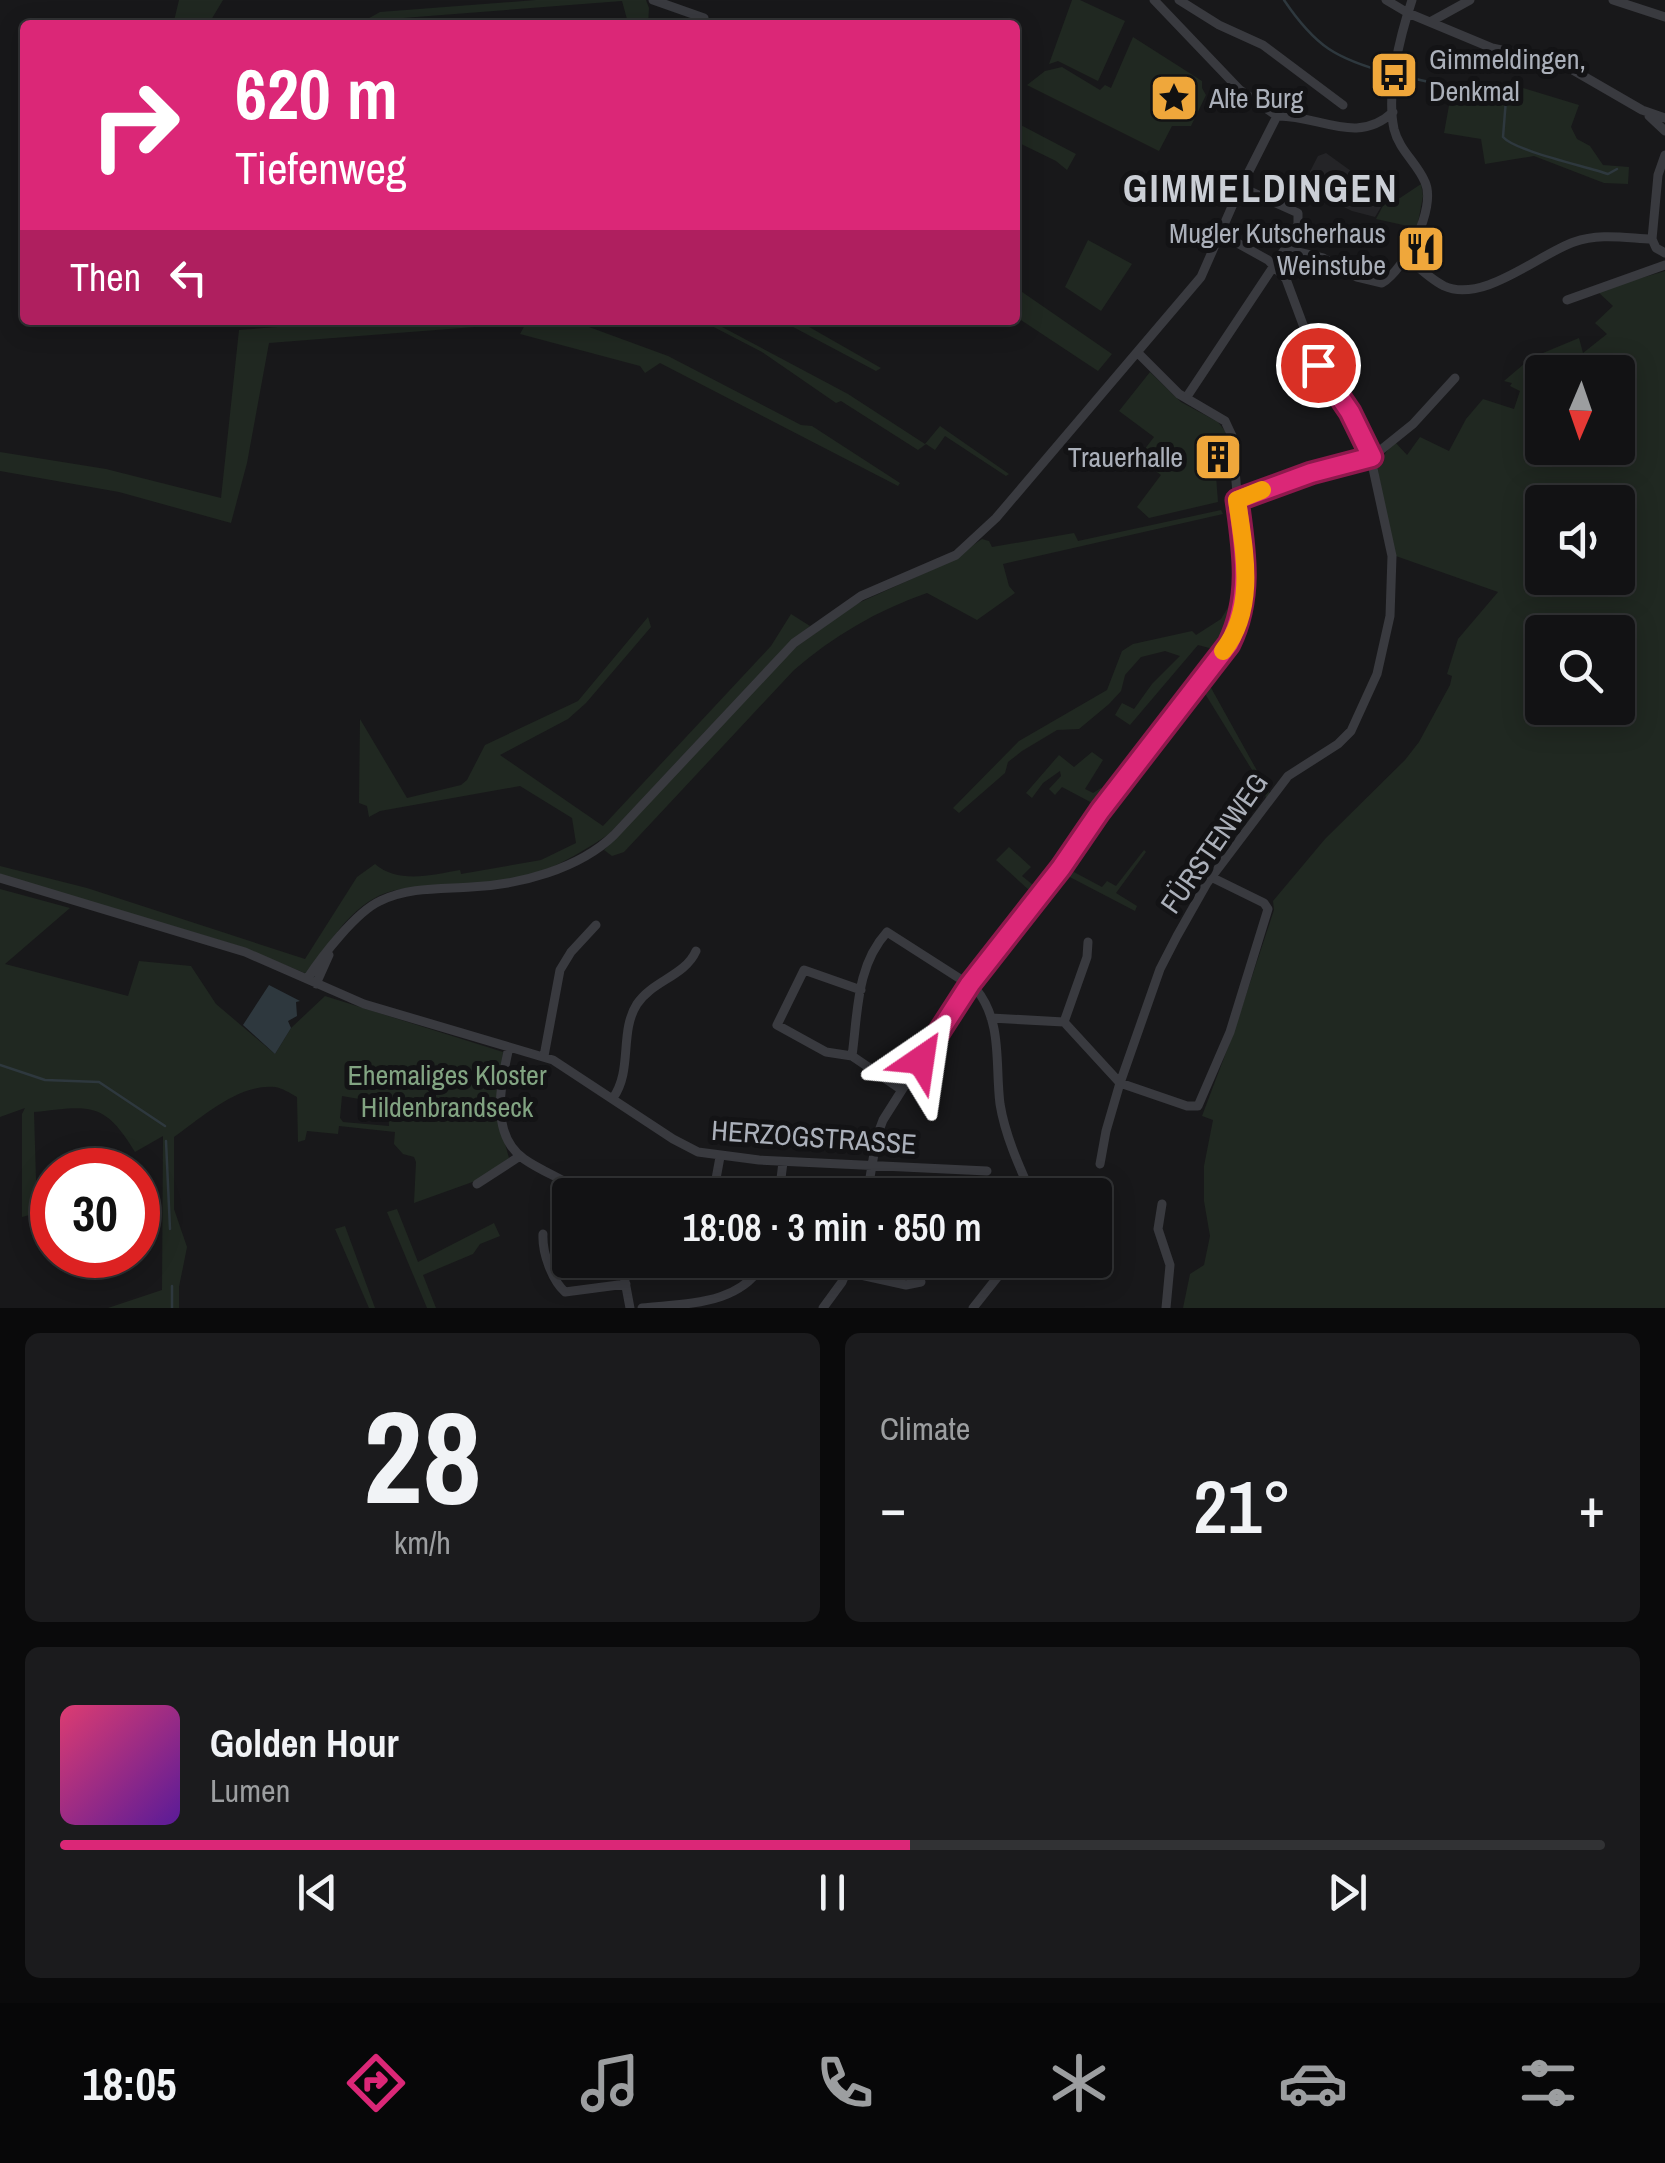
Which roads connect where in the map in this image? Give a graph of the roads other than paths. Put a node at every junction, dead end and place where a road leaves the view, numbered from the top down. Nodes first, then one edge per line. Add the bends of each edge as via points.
1 (653, 0) edge
2 (1156, 0) edge
3 (1179, 0) edge
4 (1386, 0) edge
5 (1412, 0) edge
6 (1470, 0) edge
7 (1613, 0) edge
8 (1408, 13) junction
9 (1665, 17) edge
10 (704, 18) dead end
11 (1430, 22) junction
12 (1343, 105) dead end
13 (1642, 110) junction
14 (1392, 112) junction
15 (1277, 116) junction
16 (1665, 118) edge
17 (1665, 131) edge
18 (1665, 155) edge
19 (1241, 187) junction
20 (1221, 234) junction
21 (1652, 239) junction
22 (1285, 249) junction
23 (1665, 253) edge
24 (1406, 258) junction
25 (1274, 264) junction
26 (1665, 265) edge
27 (1567, 300) dead end
28 (1138, 353) junction
29 (1455, 378) dead end
30 (1186, 398) junction
31 (1372, 457) junction
32 (1237, 500) junction
33 (1211, 877) junction
34 (0, 878) edge
35 (596, 925) dead end
36 (1088, 942) dead end
37 (696, 950) dead end
38 (311, 982) junction
39 (970, 984) junction
40 (860, 990) junction
41 (991, 1018) junction
42 (1064, 1022) junction
43 (509, 1047) junction
44 (544, 1056) junction
45 (852, 1056) junction
46 (1120, 1083) junction
47 (902, 1090) junction
48 (613, 1098) junction
49 (520, 1156) junction
50 (720, 1157) junction
51 (783, 1162) junction
52 (1100, 1164) dead end
53 (872, 1166) junction
54 (987, 1171) dead end
55 (557, 1178) edge
56 (716, 1178) edge
57 (781, 1178) edge
58 (870, 1178) edge
59 (1024, 1178) edge
60 (477, 1184) dead end
61 (1162, 1204) dead end
62 (543, 1234) dead end
63 (625, 1278) edge
64 (752, 1278) edge
65 (840, 1278) edge
66 (886, 1278) edge
67 (997, 1278) edge
68 (921, 1282) dead end
69 (626, 1284) junction
70 (630, 1308) edge
71 (642, 1308) edge
72 (823, 1308) edge
73 (973, 1308) edge
74 (1166, 1308) edge

1 - 10 street
2 - 15 street via 1240,90
3 - 12 street via 1262,45
4 - 8 street
5 - 8 street
6 - 11 street
7 - 9 street
8 - 11 street
8 - 14 street via 1398,43
11 - 13 street via 1492,48 1559,62
13 - 16 street
13 - 17 street
14 - 15 street via 1355,130
14 - 24 street via 1399,143 1426,185 1426,205
15 - 19 street
18 - 21 street
19 - 20 street
19 - 22 street via 1298,213
20 - 25 street
20 - 28 street via 1205,272
21 - 23 street
21 - 24 street via 1583,239 1509,276 1463,290 1441,284
22 - 24 street via 1378,283
22 - 25 street
25 - 30 street
25 - 31 street, FÜRSTENWEG via 1289,284 1318,365
26 - 27 street
28 - 30 street
28 - 38 street via 967,547 862,596 794,643 604,844 505,885 386,898 350,924
29 - 31 street via 1414,424
30 - 32 street via 1228,427
31 - 32 street
31 - 33 street, FÜRSTENWEG via 1393,568 1387,635 1369,697 1351,732 1288,776
32 - 39 street via 1244,600 1229,644
33 - 46 street, FÜRSTENWEG via 1160,969
33 - 46 street via 1268,910 1202,1104 1188,1106
34 - 38 street, HERZOGSTRASSE via 245,952
35 - 44 street via 560,970
36 - 42 street
37 - 48 street via 635,1007
38 - 43 street, HERZOGSTRASSE
39 - 40 street via 886,932 863,968
39 - 41 street
39 - 47 street
40 - 45 street
40 - 45 street via 804,970 777,1022 826,1052
41 - 42 street
41 - 59 street via 1002,1113
42 - 46 street
43 - 44 street, HERZOGSTRASSE
43 - 49 street via 501,1117
44 - 48 street, HERZOGSTRASSE
45 - 47 street
46 - 52 street, FÜRSTENWEG
47 - 53 street via 879,1128
48 - 50 street, HERZOGSTRASSE via 682,1144
49 - 55 street
49 - 60 street
50 - 51 street, HERZOGSTRASSE
50 - 56 street
51 - 53 street, HERZOGSTRASSE
51 - 57 street
53 - 54 street, HERZOGSTRASSE
53 - 58 street
61 - 74 street via 1158,1229 1170,1265
62 - 69 street via 561,1290
63 - 69 street
64 - 71 street via 730,1294
65 - 72 street
66 - 68 street via 906,1286
67 - 73 street
69 - 70 street

